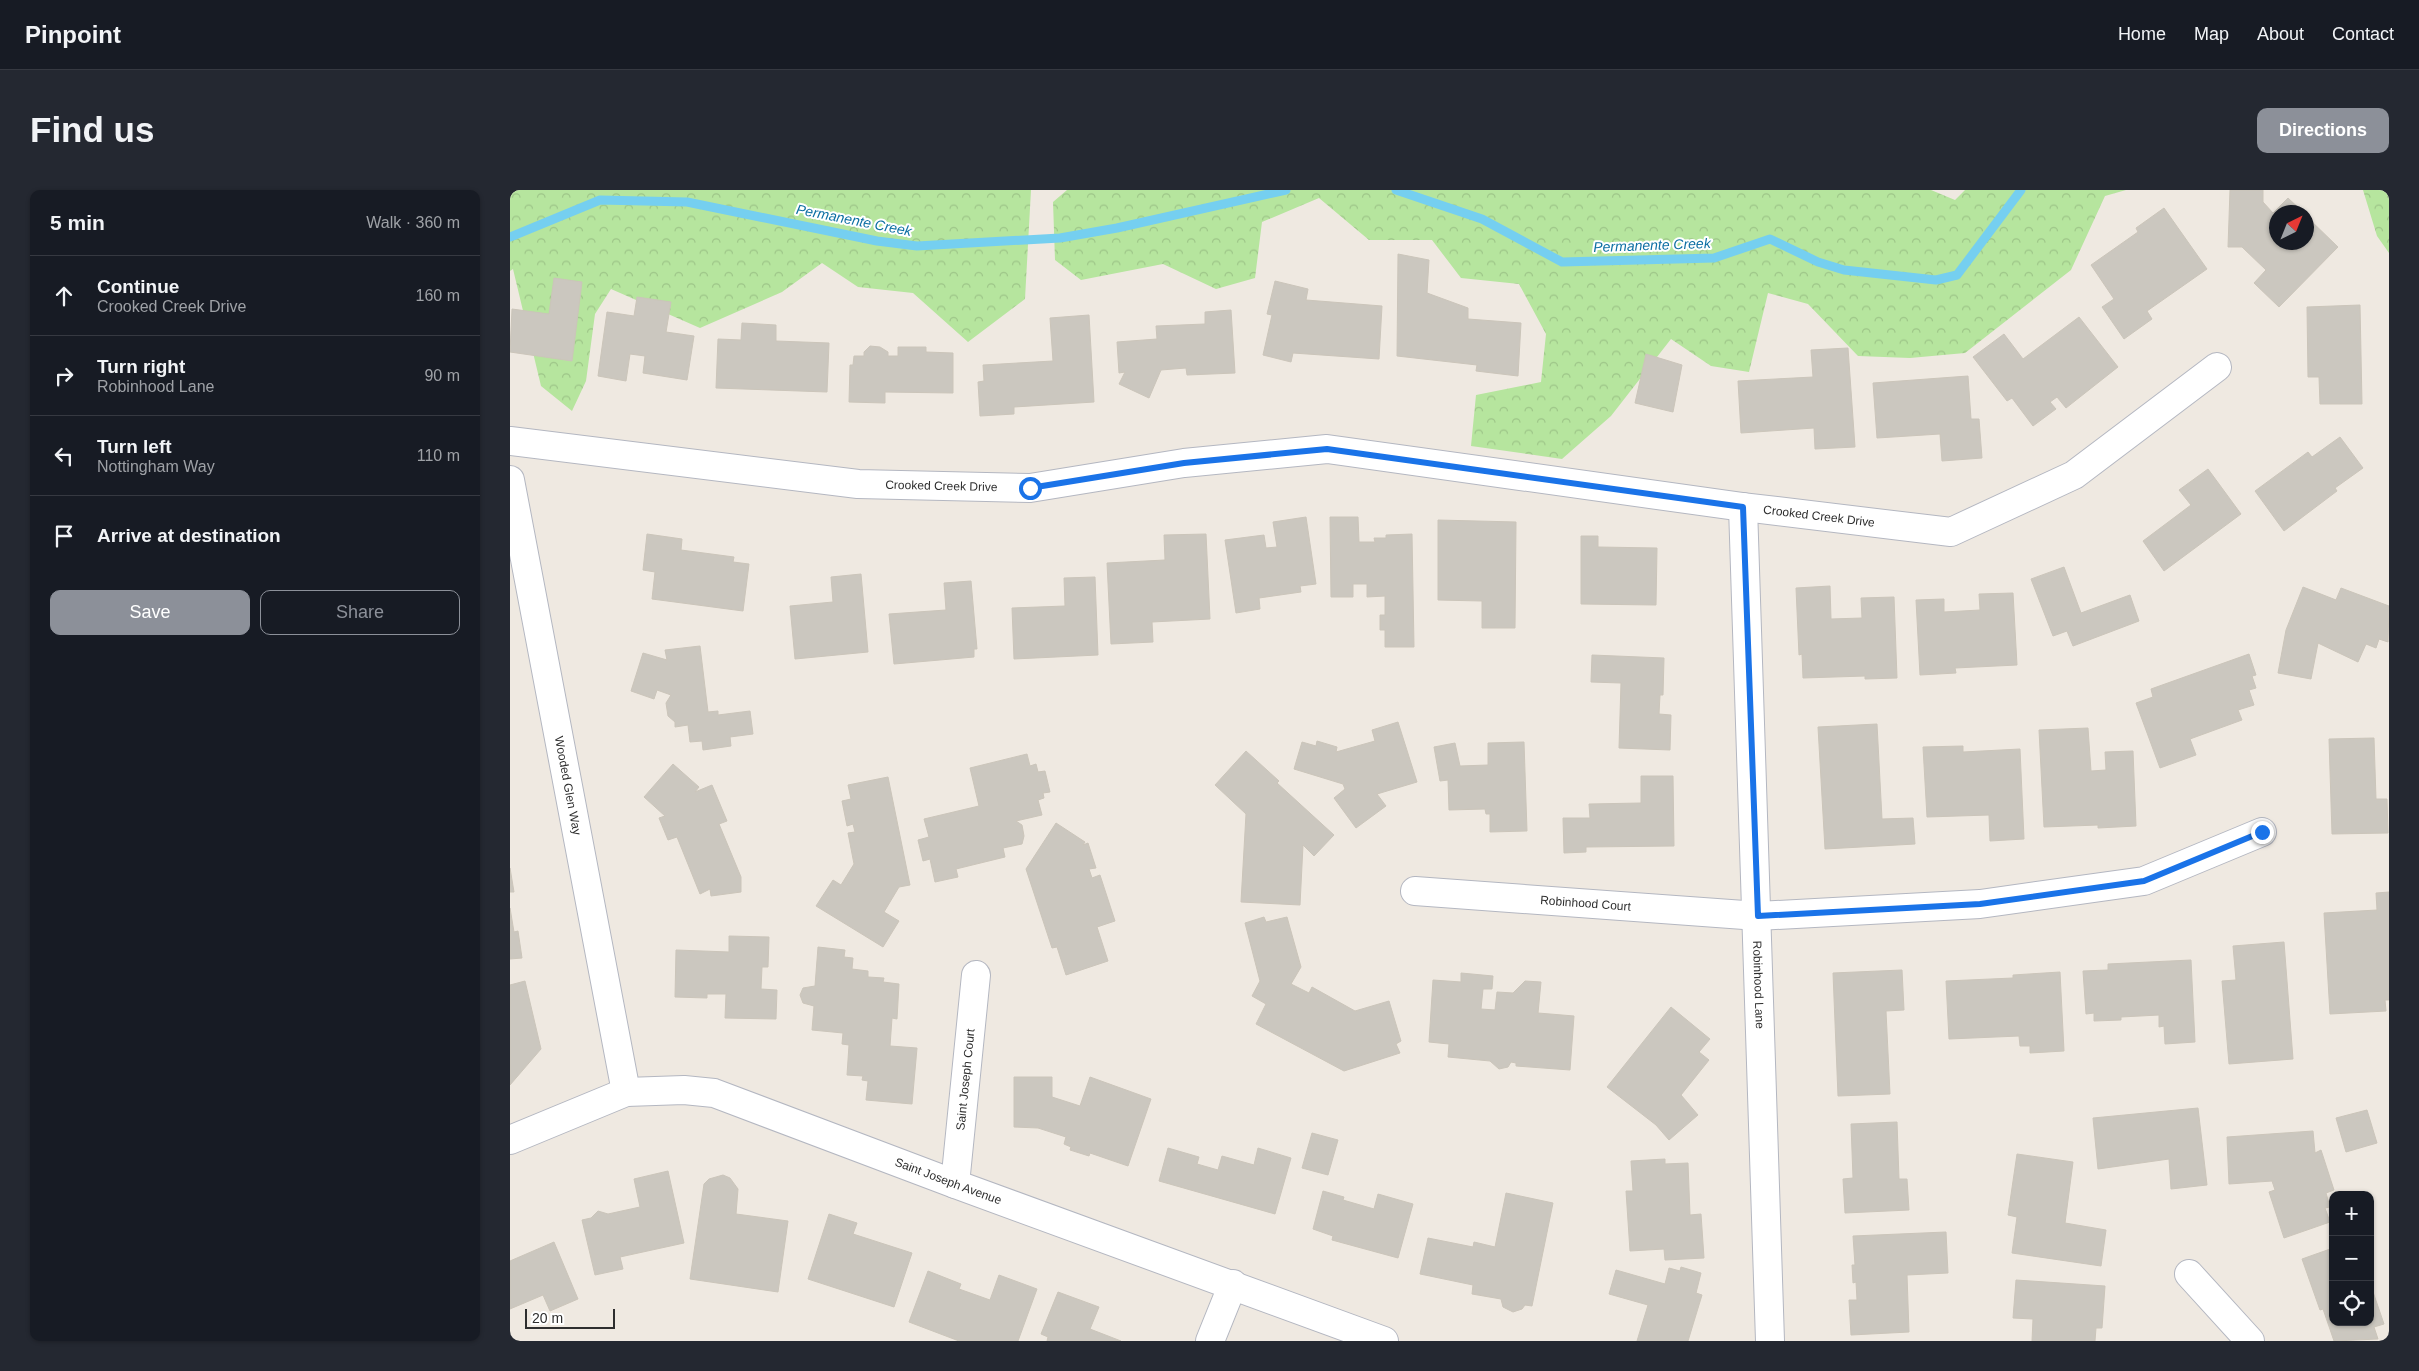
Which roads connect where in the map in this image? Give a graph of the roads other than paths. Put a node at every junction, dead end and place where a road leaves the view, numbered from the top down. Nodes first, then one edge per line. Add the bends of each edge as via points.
1 (2217, 367) dead end
2 (510, 441) edge
3 (510, 480) edge
4 (1743, 507) junction
5 (2262, 832) dead end
6 (1415, 891) dead end
7 (1758, 916) junction
8 (976, 975) dead end
9 (626, 1092) junction
10 (510, 1140) edge
11 (955, 1184) junction
12 (2189, 1274) dead end
13 (1233, 1284) junction
14 (1210, 1341) edge
15 (1384, 1341) edge
16 (1770, 1341) edge
17 (2250, 1341) edge

1 - 4 street, Crooked Creek Drive via 2074,475 1951,532
2 - 4 street, Crooked Creek Drive via 858,484 1030,488 1184,463 1327,449
3 - 9 street, Wooded Glen Way
4 - 7 street, Robinhood Lane
5 - 7 street, Robinhood Court via 2144,881 1980,904
6 - 7 street, Robinhood Court
7 - 16 street, Robinhood Lane
8 - 11 street, Saint Joseph Court
9 - 10 street, Saint Joseph Avenue
9 - 11 street, Saint Joseph Avenue via 684,1090 714,1093
11 - 13 street, Saint Joseph Avenue
12 - 17 street
13 - 14 street
13 - 15 street, Saint Joseph Avenue

